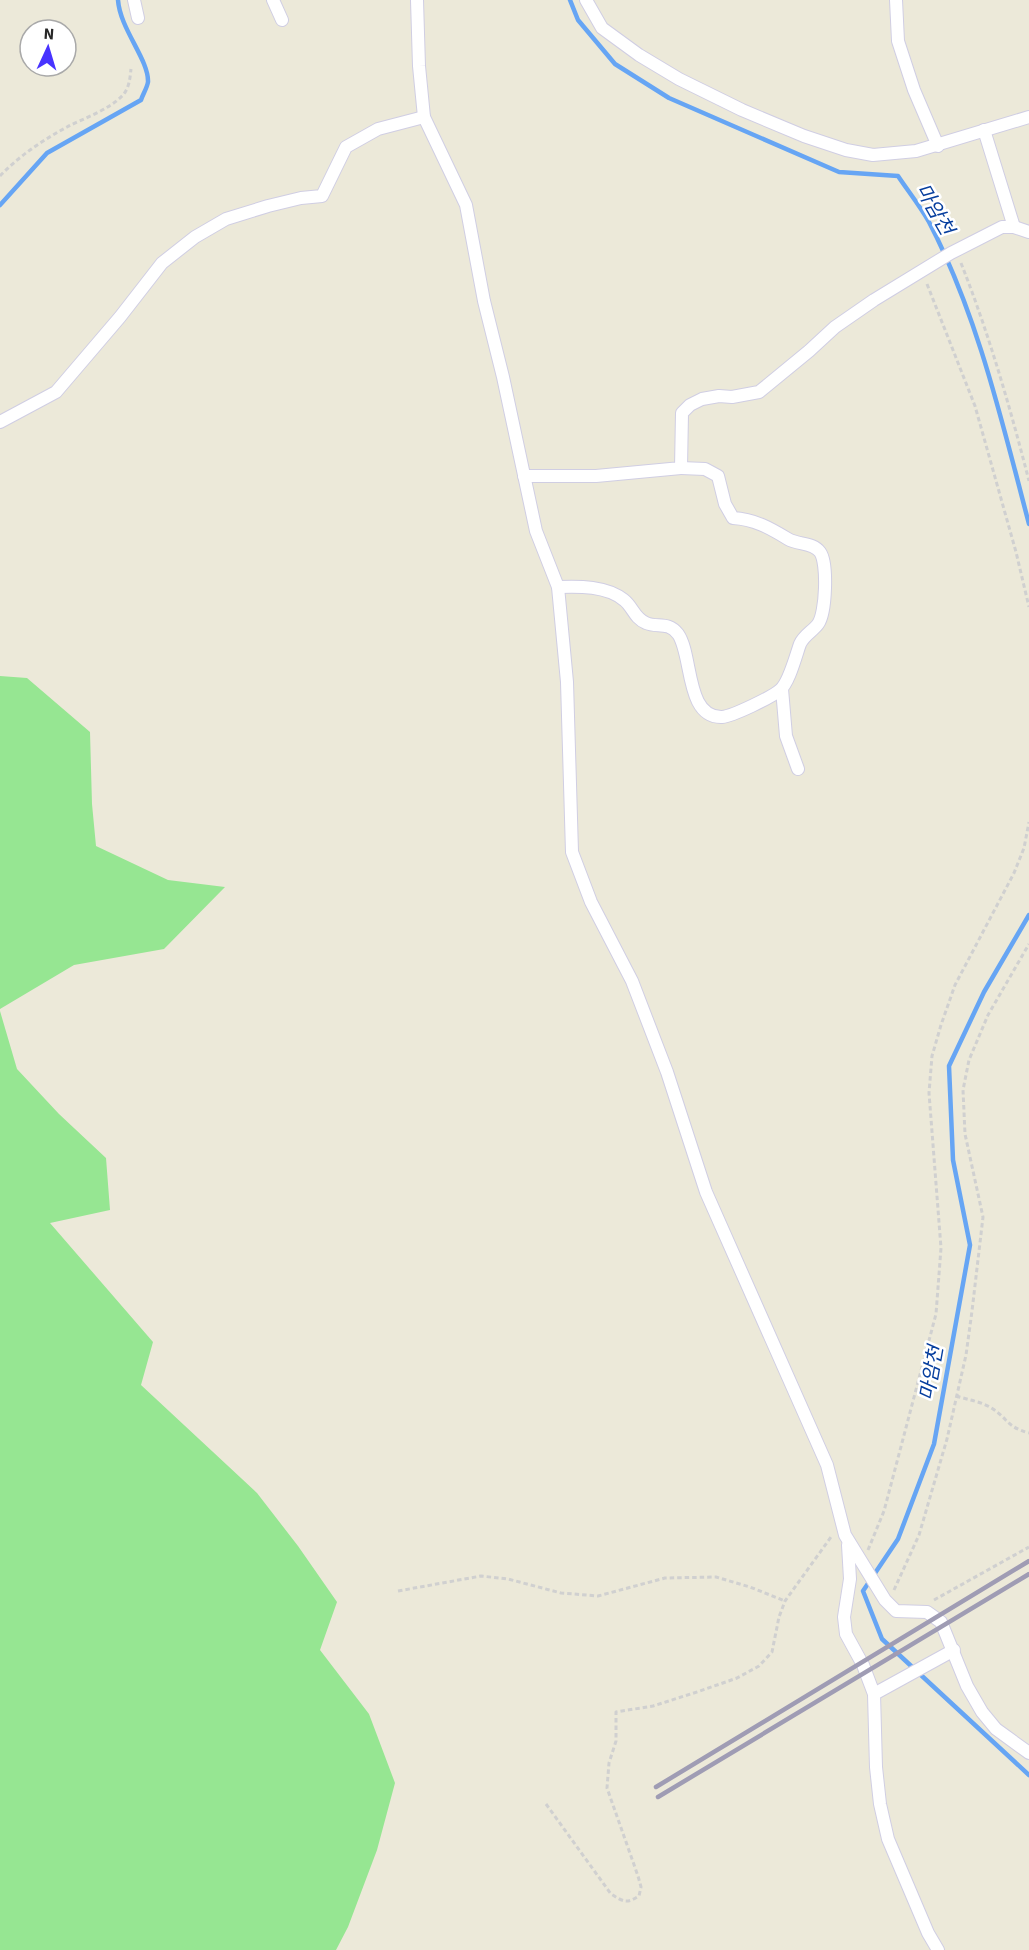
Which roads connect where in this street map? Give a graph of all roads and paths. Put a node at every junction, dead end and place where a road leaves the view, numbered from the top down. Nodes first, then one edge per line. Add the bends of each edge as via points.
1 (134, 0) edge
2 (273, 0) edge
3 (417, 0) edge
4 (586, 0) edge
5 (896, 0) edge
6 (138, 18) dead end
7 (282, 20) dead end
8 (131, 69) dead end
9 (424, 117) junction
10 (1029, 117) edge
11 (984, 130) junction
12 (938, 146) junction
13 (0, 176) edge
14 (1014, 226) junction
15 (1029, 232) edge
16 (954, 252) junction
17 (924, 269) junction
18 (0, 422) edge
19 (681, 468) junction
20 (524, 476) junction
21 (1029, 482) edge
22 (558, 587) junction
23 (1029, 607) edge
24 (782, 688) junction
25 (798, 769) dead end
26 (1029, 822) edge
27 (1029, 944) edge
28 (957, 1396) junction
29 (1029, 1433) edge
30 (845, 1535) junction
31 (1029, 1547) edge
32 (863, 1565) junction
33 (398, 1591) dead end
34 (933, 1601) dead end
35 (785, 1602) junction
36 (887, 1602) junction
37 (954, 1650) junction
38 (874, 1694) junction
39 (1029, 1753) edge
40 (546, 1804) dead end
41 (938, 1950) edge

1 - 6 street
2 - 7 street
3 - 9 street
4 - 12 street via 602,28 639,55 700,89 804,136 873,155
5 - 12 street via 898,41
8 - 13 path via 130,83 123,95 27,152
9 - 18 street via 378,129 346,147 322,196 226,219 195,237 162,263 56,392
9 - 20 street via 466,205
10 - 11 street
11 - 12 street
11 - 14 street
14 - 15 street
14 - 16 street via 1002,227
16 - 17 street
16 - 21 path via 978,306
17 - 19 street via 835,327 759,392 702,399 690,405 682,413
17 - 23 path via 975,406
19 - 20 street via 596,476
19 - 24 street via 705,469 718,476 733,518 766,526 821,553 825,576 819,622 802,640
20 - 22 street via 536,531
22 - 24 street via 588,587 606,592 624,600 647,624 664,624 676,632 682,640 694,694 712,714 723,717
22 - 30 street via 567,682 572,852 591,902 632,981 706,1192 827,1465
24 - 25 street via 786,736
26 - 32 path via 1014,873 956,986 932,1056 929,1093 941,1248 936,1314 884,1510
27 - 28 path via 988,1015 969,1060 963,1090 965,1134 983,1217 968,1344
28 - 29 path via 984,1404 1013,1428
28 - 36 path via 919,1535
30 - 32 street
30 - 35 path via 830,1537
30 - 38 street via 850,1558 846,1635
31 - 34 path
32 - 36 street
33 - 35 path via 493,1577 561,1593 598,1596 666,1578 716,1577
35 - 40 path via 772,1652 759,1666 700,1691 653,1706 616,1712 616,1741 607,1788 638,1875 639,1896 622,1902 611,1894
36 - 37 street via 896,1611 927,1612 941,1622
37 - 38 street
37 - 39 street via 982,1712 996,1729
38 - 41 street via 876,1767 888,1839

